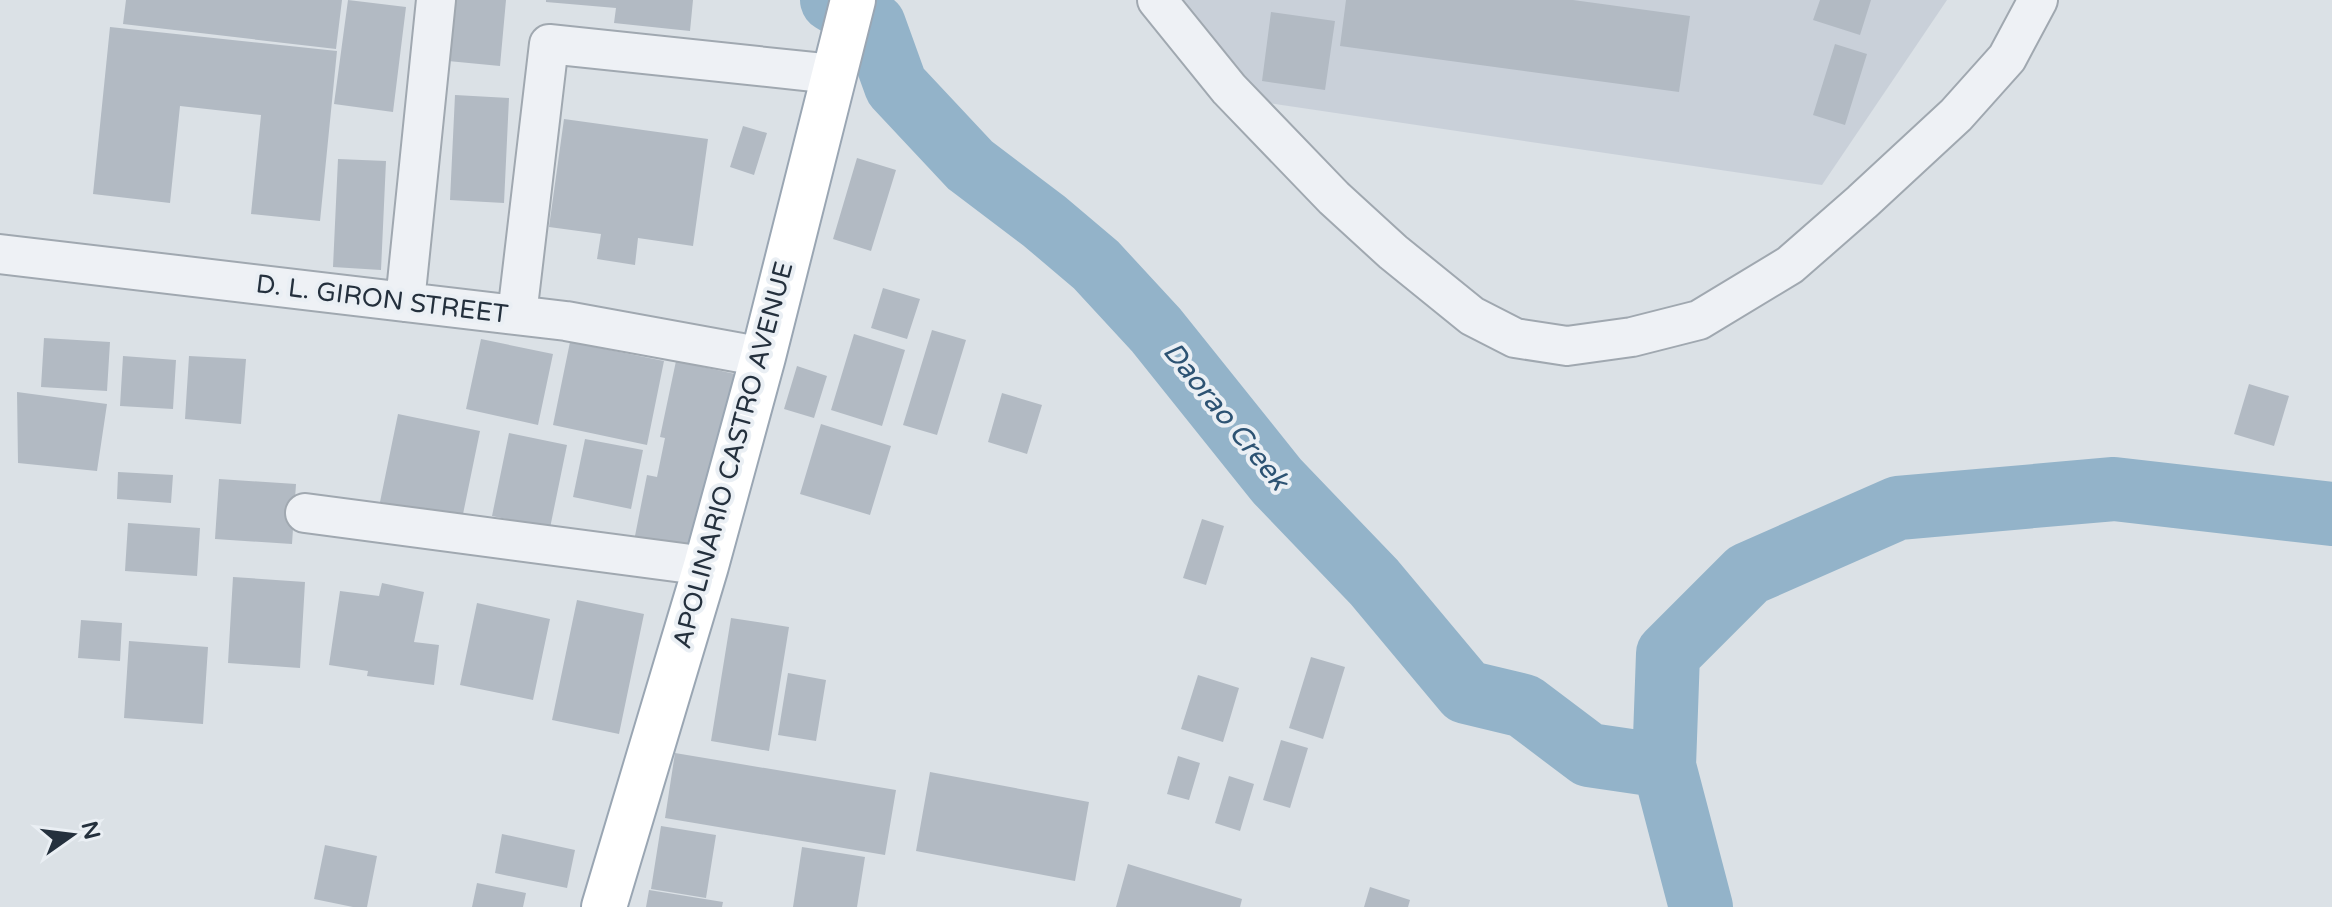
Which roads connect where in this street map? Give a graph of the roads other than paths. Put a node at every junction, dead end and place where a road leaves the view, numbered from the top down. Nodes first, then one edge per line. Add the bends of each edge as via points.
1 (436, 0) edge
2 (1157, 0) edge
3 (2038, 0) edge
4 (842, 38) edge
5 (0, 254) edge
6 (405, 302) junction
7 (517, 315) junction
8 (763, 357) junction
9 (305, 513) dead end
10 (706, 566) junction
11 (604, 907) edge

1 - 6 street
2 - 3 street via 1229,89 1393,252 1472,316 1515,338 1567,346 1699,320 1790,265 1956,115 2007,58
4 - 7 street via 549,44
4 - 8 main road, APOLINARIO CASTRO AVENUE
5 - 6 street, D. L. GIRON STREET
6 - 7 street, D. L. GIRON STREET
7 - 8 street, D. L. GIRON STREET
8 - 10 main road, APOLINARIO CASTRO AVENUE
9 - 10 street
10 - 11 main road, APOLINARIO CASTRO AVENUE

